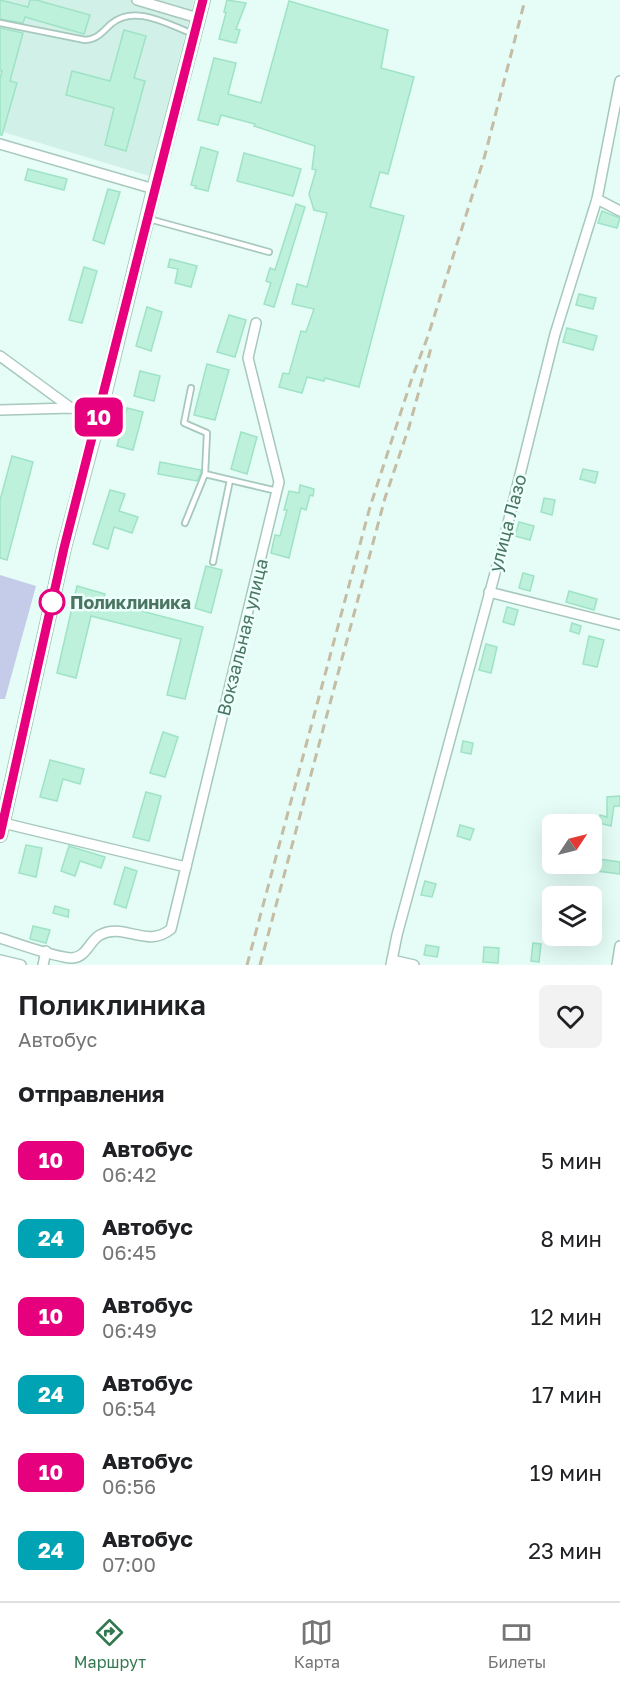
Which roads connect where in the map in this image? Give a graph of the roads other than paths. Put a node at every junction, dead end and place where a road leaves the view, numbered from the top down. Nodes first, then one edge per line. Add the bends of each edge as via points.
1 (137, 0) edge
2 (202, 0) edge
3 (198, 18) junction
4 (0, 23) edge
5 (194, 34) junction
6 (620, 81) edge
7 (0, 144) edge
8 (154, 189) junction
9 (597, 199) junction
10 (620, 211) edge
11 (147, 219) junction
12 (269, 252) dead end
13 (256, 323) dead end
14 (0, 356) edge
15 (190, 388) dead end
16 (71, 408) junction
17 (0, 410) edge
18 (100, 413) junction
19 (205, 474) junction
20 (230, 480) junction
21 (277, 491) junction
22 (185, 523) dead end
23 (213, 562) dead end
24 (489, 592) junction
25 (620, 625) edge
26 (3, 807) edge
27 (1, 829) edge
28 (186, 867) junction
29 (0, 938) edge
30 (620, 946) edge
31 (46, 951) junction
32 (0, 960) edge
33 (391, 963) edge
34 (21, 965) edge
35 (43, 965) edge
36 (414, 965) edge
37 (617, 965) edge

1 - 3 street
2 - 3 street
3 - 5 street
4 - 5 lane via 85,40 96,38 119,19 136,14
5 - 8 street
6 - 9 street, улица Лазо
7 - 8 street
8 - 11 street
9 - 10 street
9 - 24 street, улица Лазо via 555,334
11 - 12 lane
11 - 18 street
13 - 21 street, Вокзальная улица via 248,358 278,472
14 - 16 street
15 - 19 lane via 184,423 207,433
16 - 17 street
16 - 18 street
18 - 26 street
19 - 20 lane
19 - 22 lane
20 - 21 lane
20 - 23 lane
21 - 28 street, Вокзальная улица
24 - 25 street
24 - 33 street, улица Лазо
26 - 27 street
27 - 28 street
28 - 31 street, Вокзальная улица via 171,929 163,936 152,938 116,931 95,938 79,956 72,958
29 - 31 street
30 - 37 street
31 - 35 street
32 - 34 street
33 - 36 street

